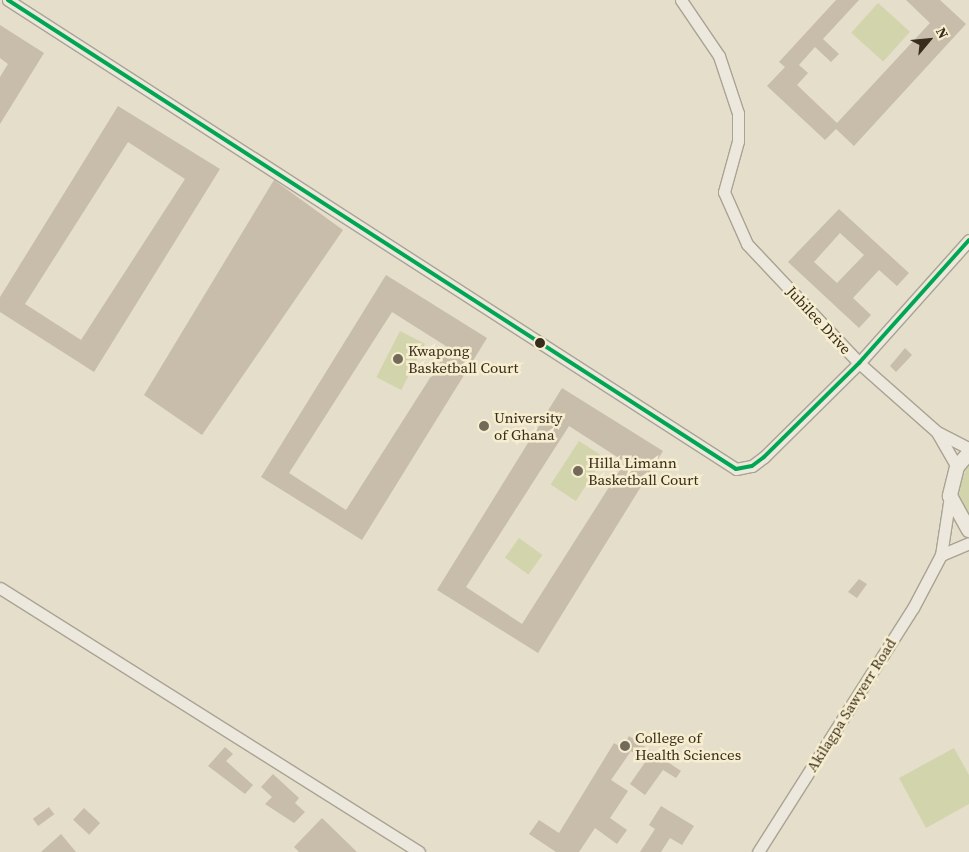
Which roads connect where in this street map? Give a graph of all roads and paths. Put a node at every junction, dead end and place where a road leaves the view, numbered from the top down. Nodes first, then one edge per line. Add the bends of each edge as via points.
1 (8, 0) edge
2 (681, 0) edge
3 (969, 240) edge
4 (859, 363) junction
5 (937, 432) junction
6 (969, 448) edge
7 (969, 453) edge
8 (957, 467) junction
9 (950, 496) junction
10 (969, 530) edge
11 (969, 543) edge
12 (941, 555) junction
13 (0, 588) edge
14 (419, 852) edge
15 (758, 852) edge

1 - 4 street via 727,466 744,469 764,457
2 - 4 street, Jubilee Drive via 719,56 738,113 738,141 724,192 747,244
3 - 4 street
4 - 5 street, Jubilee Drive
5 - 6 street, Jubilee Drive
5 - 8 street, Jubilee Drive
7 - 8 street
8 - 9 street
9 - 10 street
9 - 12 street, Akilagpa Sawyerr Road
11 - 12 street
12 - 15 street, Akilagpa Sawyerr Road
13 - 14 street

